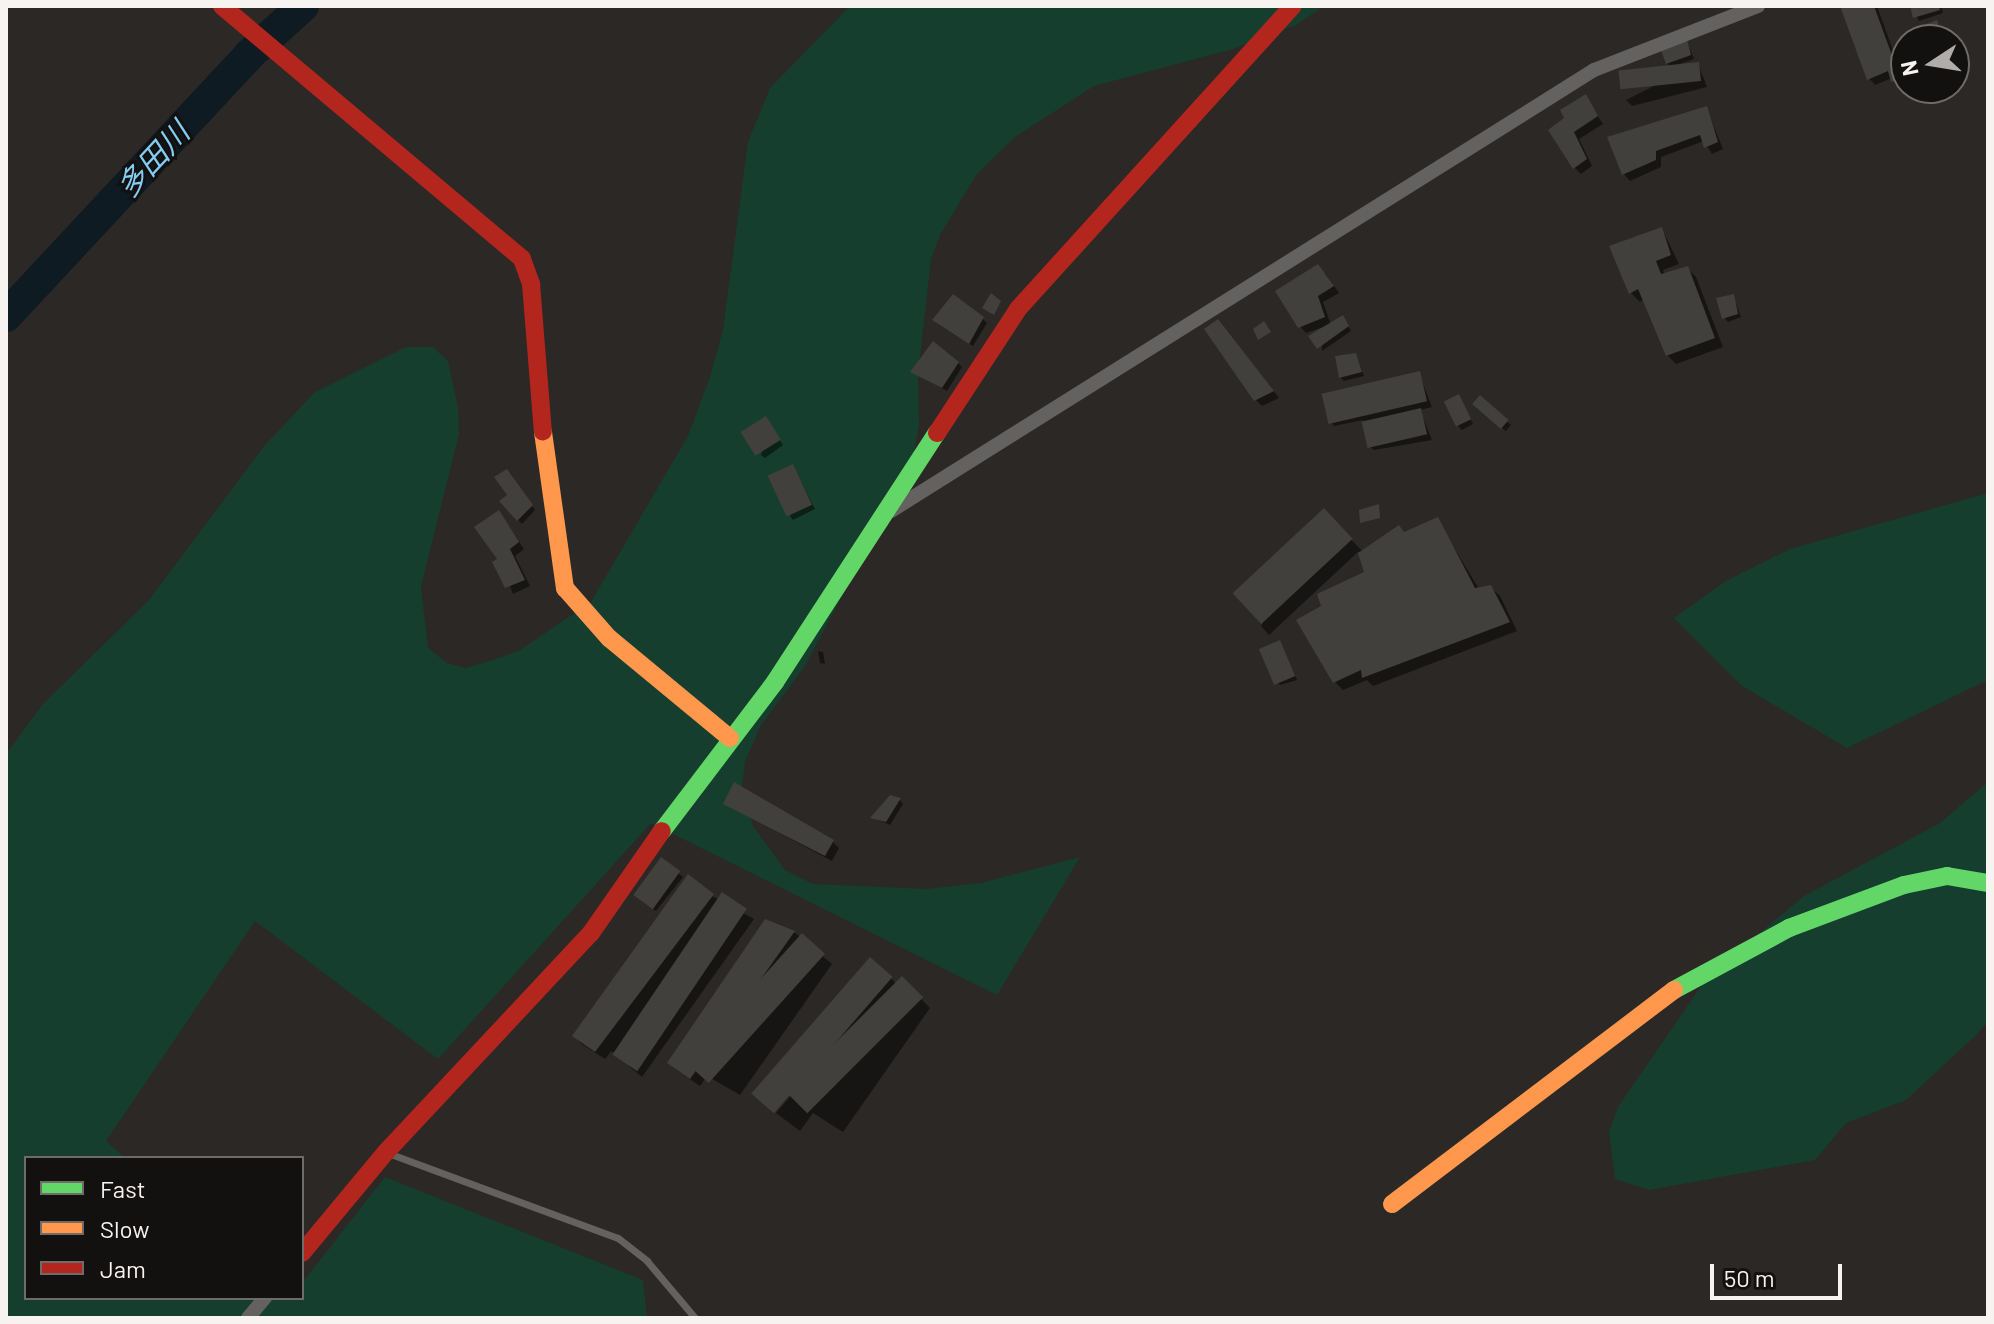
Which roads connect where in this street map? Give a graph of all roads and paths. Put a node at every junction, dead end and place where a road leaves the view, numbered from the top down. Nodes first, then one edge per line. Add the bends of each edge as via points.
1 (1293, 6) edge
2 (1758, 6) edge
3 (224, 8) edge
4 (884, 516) junction
5 (730, 738) junction
6 (1988, 883) edge
7 (386, 1152) junction
8 (1392, 1204) dead end
9 (304, 1251) edge
10 (263, 1300) edge
11 (248, 1318) edge
12 (695, 1318) edge

1 - 4 street via 1018,309
2 - 4 street via 1594,70
3 - 5 street via 522,259 531,284 548,490 565,588 609,638
4 - 5 street via 775,682
5 - 7 street via 591,933
6 - 8 street via 1947,876 1904,885 1762,943 1641,1012
7 - 9 street
7 - 12 lane via 618,1238 647,1261
10 - 11 street

